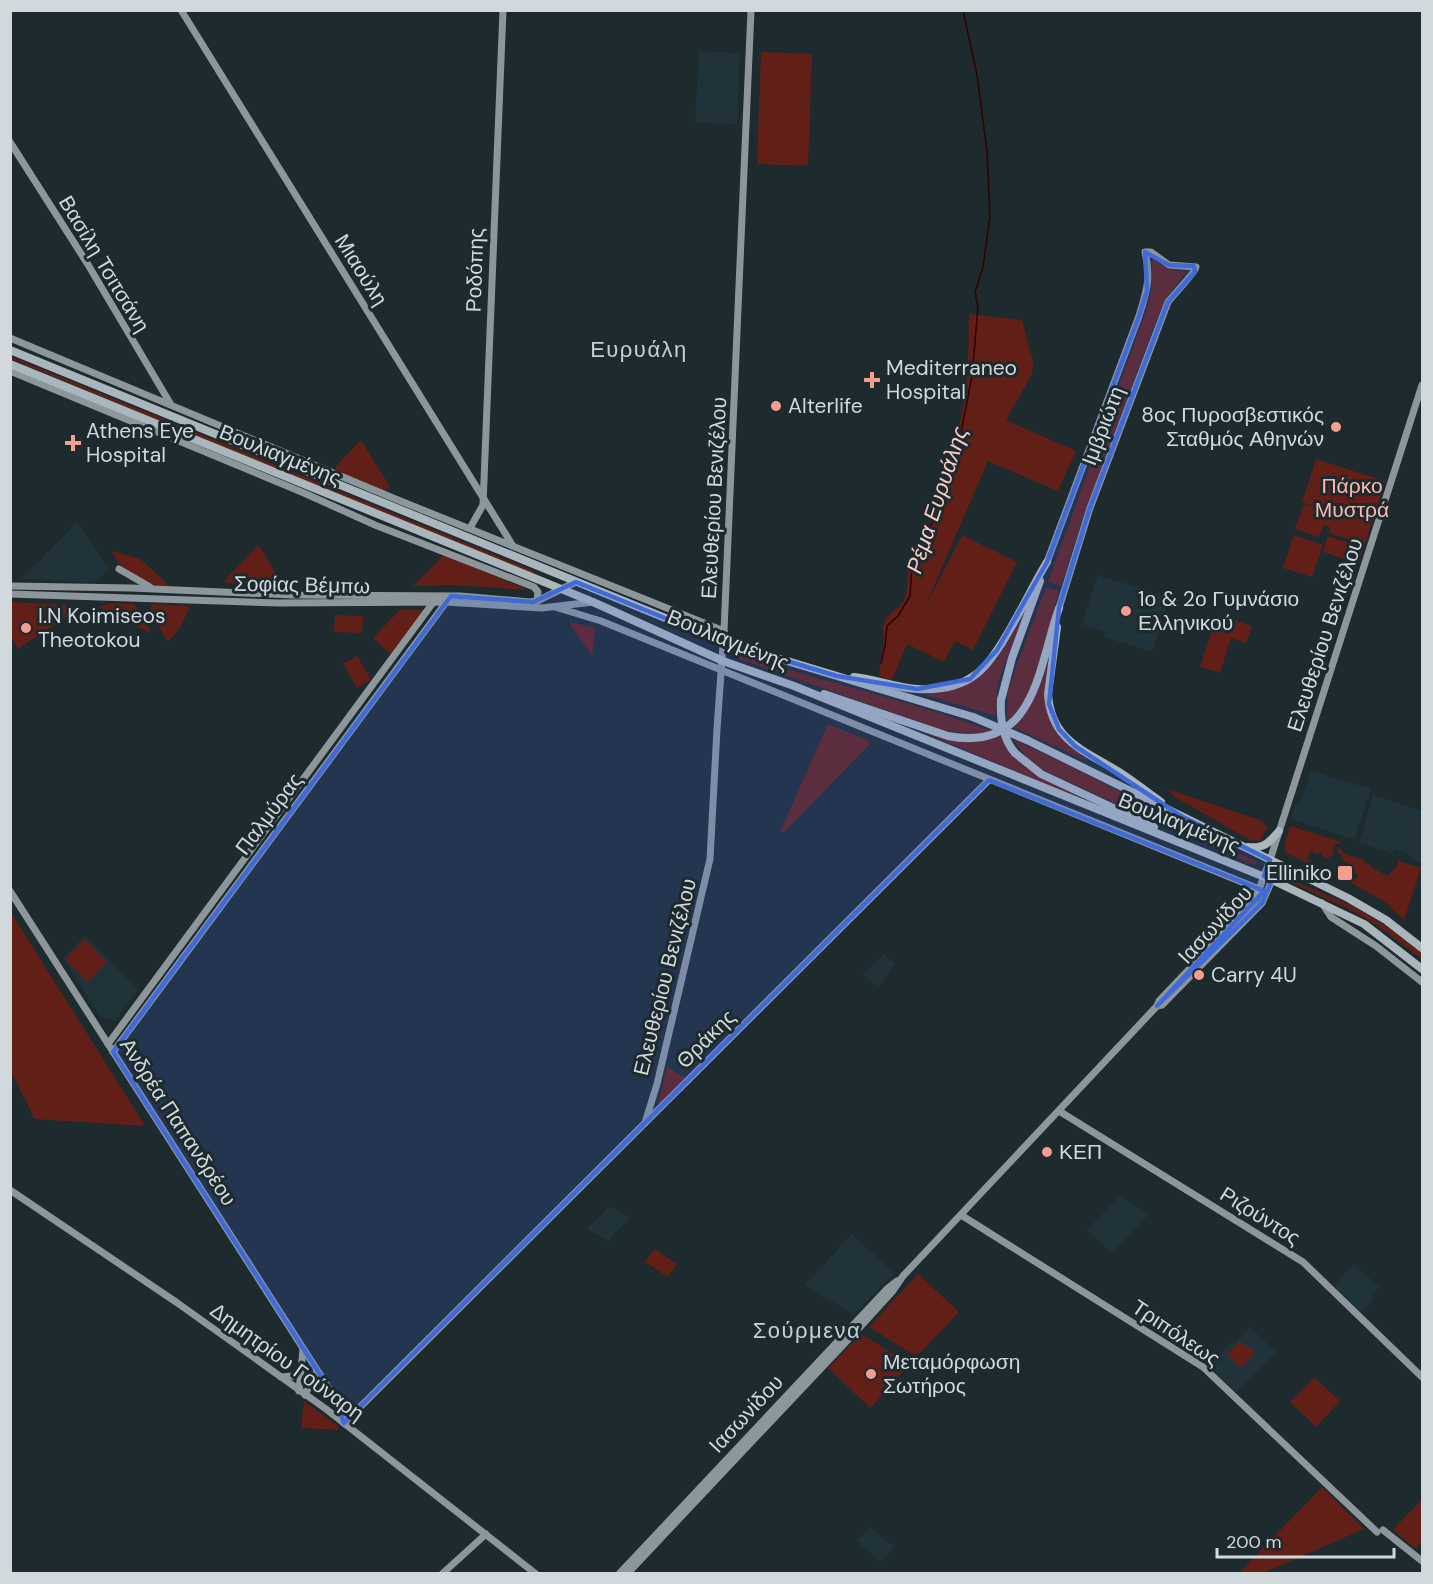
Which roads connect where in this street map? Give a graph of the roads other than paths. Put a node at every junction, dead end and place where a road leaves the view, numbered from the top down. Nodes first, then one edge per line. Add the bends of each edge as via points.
1 (181, 10) edge
2 (503, 10) edge
3 (751, 10) edge
4 (10, 142) edge
5 (10, 338) edge
6 (10, 350) edge
7 (10, 364) edge
8 (10, 371) edge
9 (1422, 386) edge
10 (170, 404) junction
11 (483, 498) junction
12 (470, 528) junction
13 (502, 528) junction
14 (494, 538) junction
15 (513, 546) junction
16 (1047, 562) junction
17 (119, 569) dead end
18 (576, 582) junction
19 (10, 586) edge
20 (156, 589) junction
21 (559, 589) junction
22 (10, 594) edge
23 (438, 595) junction
24 (449, 599) junction
25 (537, 601) junction
26 (434, 602) junction
27 (593, 602) junction
28 (555, 607) junction
29 (1059, 608) junction
30 (725, 616) junction
31 (711, 626) junction
32 (724, 631) junction
33 (724, 642) junction
34 (723, 661) junction
35 (722, 671) junction
36 (837, 676) junction
37 (794, 686) junction
38 (989, 780) junction
39 (1181, 816) junction
40 (1279, 831) junction
41 (1241, 846) junction
42 (1191, 847) junction
43 (1270, 860) junction
44 (1268, 878) junction
45 (1259, 889) junction
46 (10, 891) edge
47 (1322, 903) junction
48 (1422, 948) edge
49 (1422, 969) edge
50 (1422, 982) edge
51 (1157, 1006) junction
52 (108, 1044) junction
53 (113, 1052) junction
54 (1059, 1111) junction
55 (645, 1123) junction
56 (10, 1190) edge
57 (961, 1215) junction
58 (899, 1280) junction
59 (303, 1349) junction
60 (302, 1367) junction
61 (317, 1371) junction
62 (280, 1377) junction
63 (1422, 1377) edge
64 (302, 1393) junction
65 (344, 1423) junction
66 (486, 1534) junction
67 (1422, 1561) edge
68 (442, 1574) edge
69 (536, 1574) edge
70 (619, 1574) edge
71 (627, 1574) edge

1 - 11 street, Μιαούλη
2 - 11 street, Ροδόπης
3 - 30 street, Ελευθερίου Βενιζέλου
4 - 10 street, Βασίλη Τσιτσάνη
5 - 10 street
6 - 18 main road, Βουλιαγμένης
7 - 21 main road, Βουλιαγμένης
8 - 25 street via 375,525 534,587
9 - 40 street, Ελευθερίου Βενιζέλου
10 - 12 street
11 - 12 street, Ροδόπης
11 - 13 street, Μιαούλη
12 - 14 street
13 - 14 street
13 - 15 street, Μιαούλη
14 - 15 street
15 - 31 street
16 - 29 street, Ιμβριώτη via 1139,316 1149,269 1145,252 1169,264 1196,267 1168,302 1089,508
16 - 36 main road via 997,650 970,679 941,688 917,689
16 - 42 main road, bridge via 1001,700 1004,734 1015,753 1041,774
17 - 20 street
18 - 21 street
18 - 33 main road, Βουλιαγμένης
19 - 20 street, Σοφίας Βέμπω
20 - 23 street, Σοφίας Βέμπω via 292,595
21 - 25 street
21 - 27 main road, Βουλιαγμένης
22 - 26 street, Σοφίας Βέμπω via 278,603
23 - 24 street, Σοφίας Βέμπω
23 - 26 street, Παλμύρας
24 - 25 street, Σοφίας Βέμπω
24 - 26 street, Σοφίας Βέμπω
24 - 28 street, Σοφίας Βέμπω
24 - 53 street, Παλμύρας
26 - 52 street, Παλμύρας
27 - 28 street, Σοφίας Βέμπω
27 - 34 main road, Βουλιαγμένης
28 - 35 street via 601,621
29 - 37 main road via 1030,701 1013,722 993,735 941,735
29 - 39 main road via 1048,694 1054,721 1075,746
30 - 31 street
30 - 32 street, Ελευθερίου Βενιζέλου
31 - 32 street
32 - 33 street, Ελευθερίου Βενιζέλου
33 - 34 street, Ελευθερίου Βενιζέλου
33 - 36 main road, Βουλιαγμένης
34 - 35 street, Ελευθερίου Βενιζέλου
34 - 37 main road, Βουλιαγμένης
35 - 38 street
35 - 55 street, Ελευθερίου Βενιζέλου via 710,859
36 - 39 main road, Βουλιαγμένης, bridge via 973,717
37 - 42 main road, Βουλιαγμένης
38 - 45 street
38 - 55 street, Θράκης
39 - 41 main road, Βουλιαγμένης
40 - 41 main road via 1262,847
40 - 43 street, Ελευθερίου Βενιζέλου
41 - 43 main road, Βουλιαγμένης
42 - 44 main road, Βουλιαγμένης
43 - 44 street, Ιασωνίδου
43 - 48 main road, Βουλιαγμένης via 1370,910
44 - 45 street, Ιασωνίδου
44 - 47 main road, Βουλιαγμένης
44 - 51 street, Ιασωνίδου via 1262,903
45 - 51 street, Ιασωνίδου via 1255,900
46 - 52 street, Ανδρέα Παπανδρέου
47 - 49 main road, Βουλιαγμένης via 1364,924
47 - 50 street via 1331,917
51 - 54 street, Ιασωνίδου
52 - 53 street, Ανδρέα Παπανδρέου
53 - 59 street, Ανδρέα Παπανδρέου
54 - 57 street, Ιασωνίδου
54 - 63 street, Ριζούντος via 1303,1262
55 - 65 street, Θράκης
56 - 62 street, Δημητρίου Γούναρη
57 - 58 street, Ιασωνίδου
57 - 67 street, Τριπόλεως via 1203,1367 1380,1532
58 - 70 street, Ιασωνίδου
58 - 71 street, Ιασωνίδου via 860,1327
59 - 60 street
59 - 61 street, Ανδρέα Παπανδρέου
60 - 62 street via 293,1376
60 - 64 street
61 - 64 street
61 - 65 street, Ανδρέα Παπανδρέου via 335,1398
62 - 64 street, Δημητρίου Γούναρη
64 - 65 street, Δημητρίου Γούναρη
65 - 66 street, Δημητρίου Γούναρη
66 - 68 street
66 - 69 street, Δημητρίου Γούναρη

